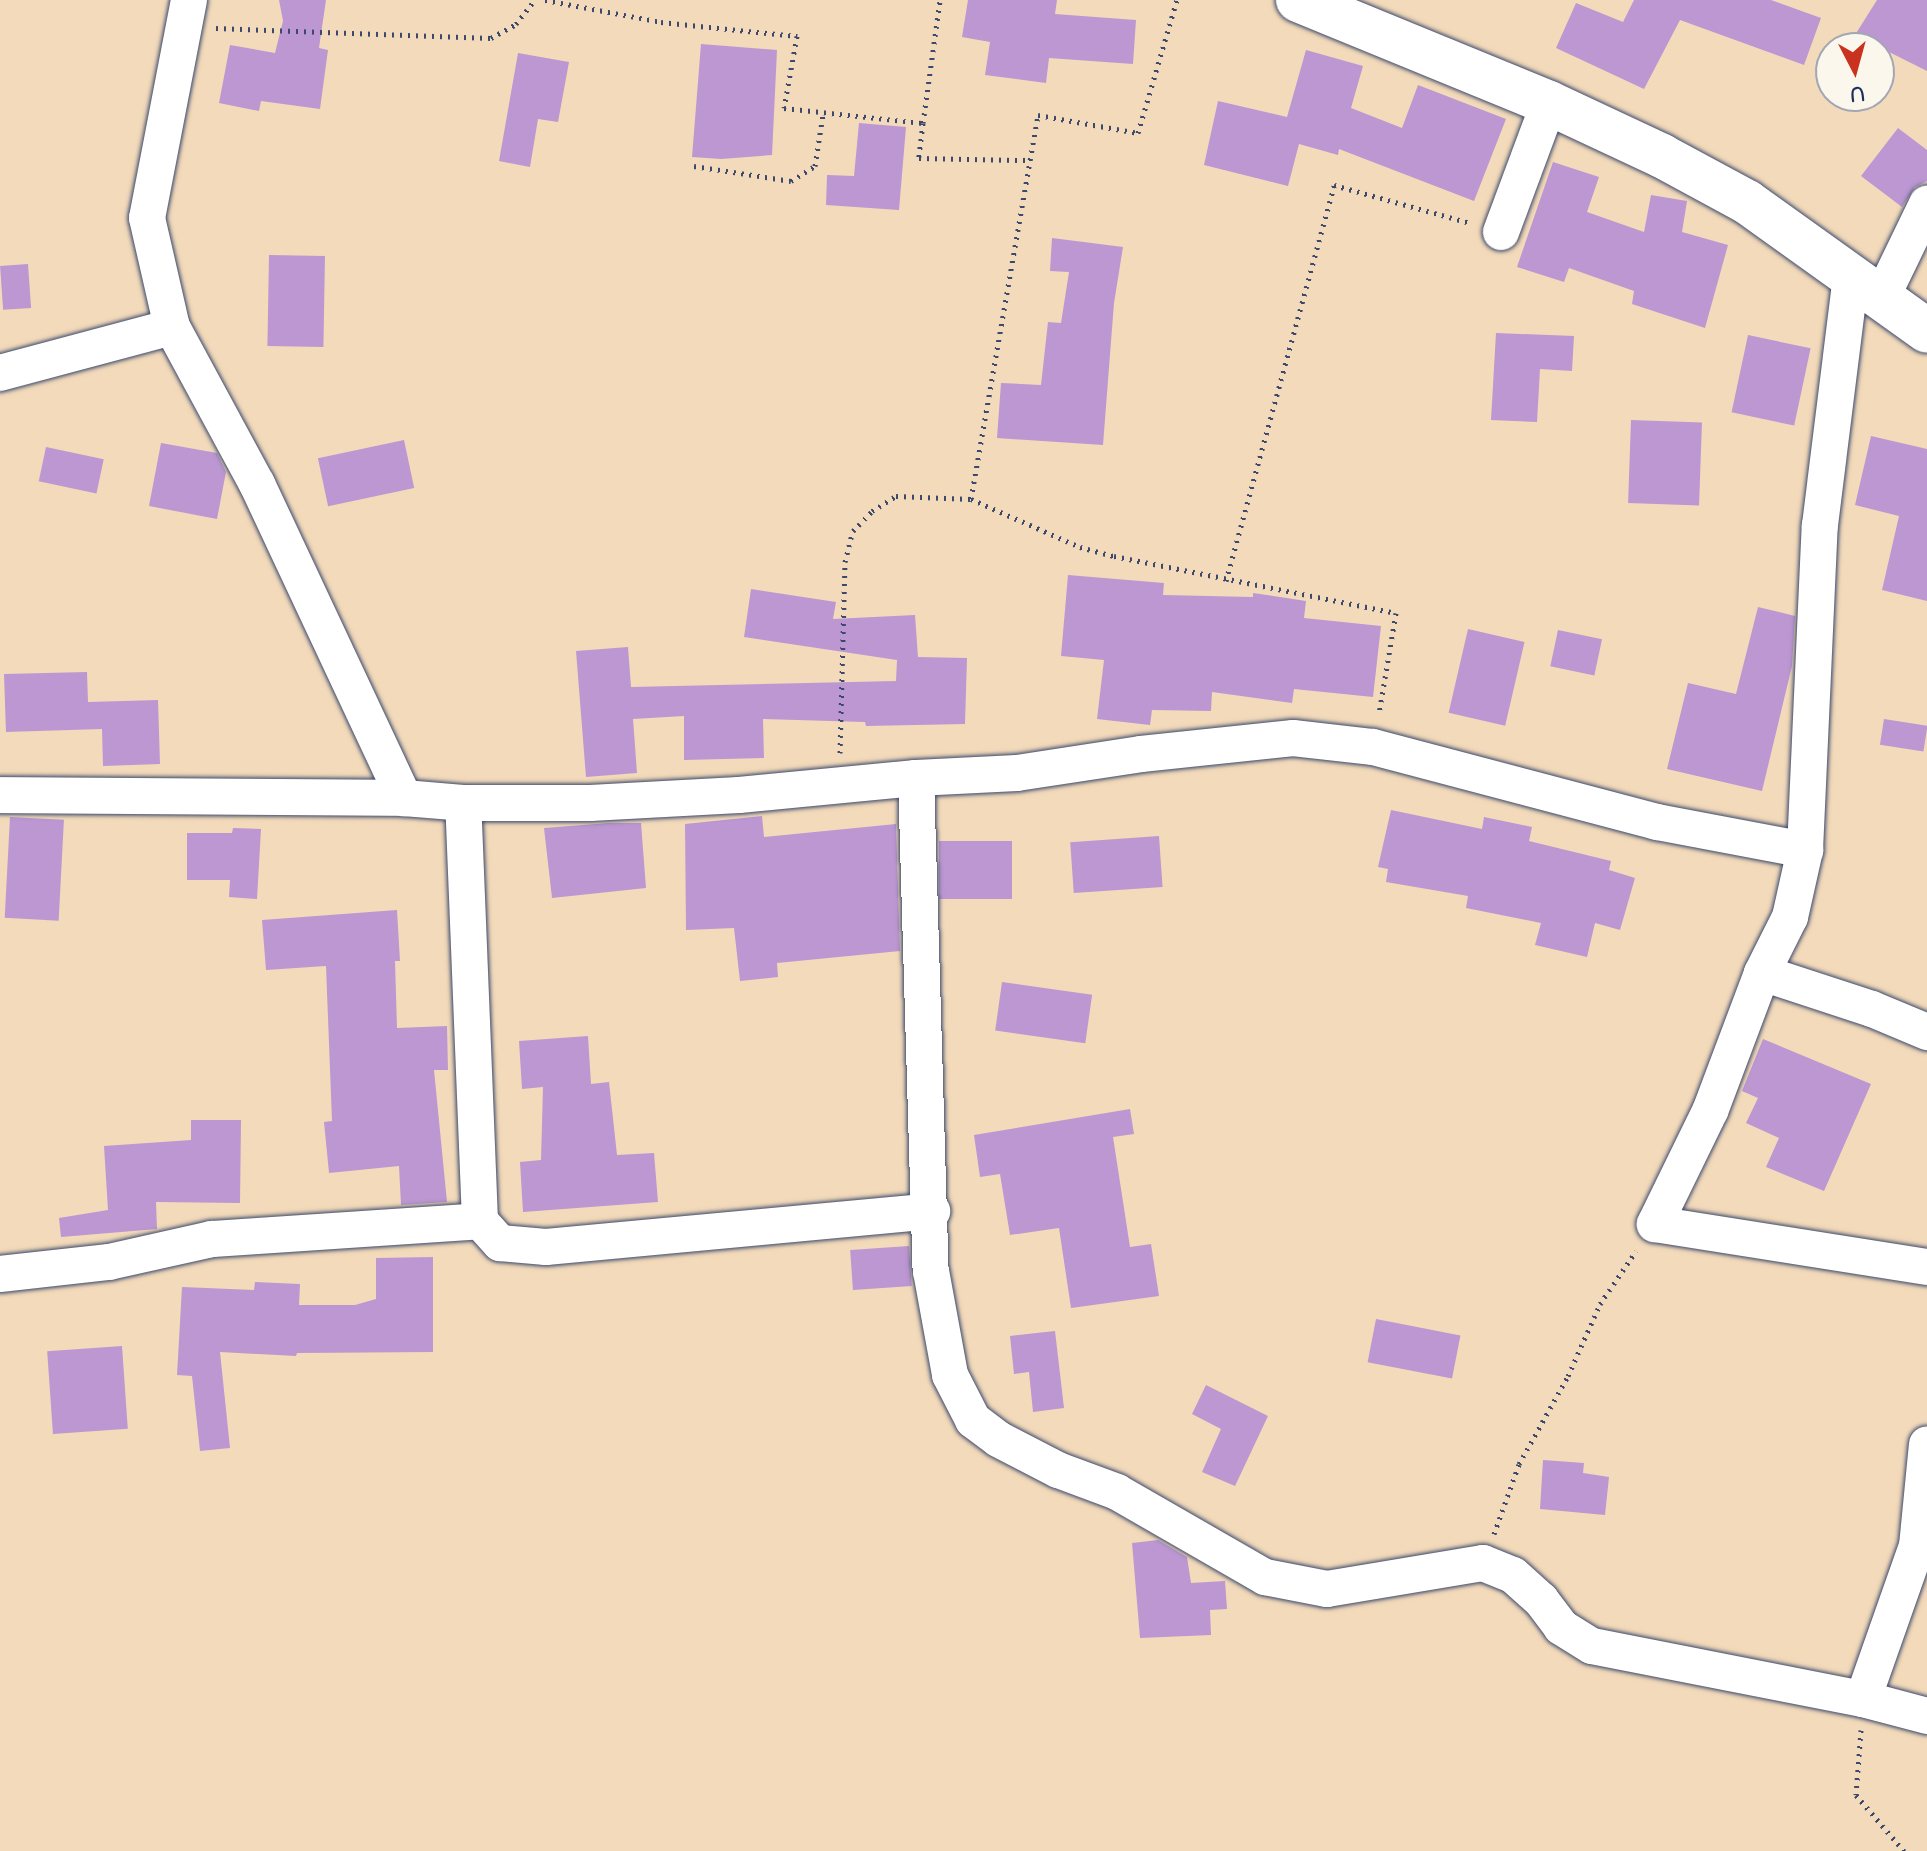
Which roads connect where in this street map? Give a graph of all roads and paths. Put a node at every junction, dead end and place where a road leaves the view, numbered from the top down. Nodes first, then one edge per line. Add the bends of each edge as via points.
1 (535, 0) edge
2 (545, 0) edge
3 (940, 0) edge
4 (1177, 0) edge
5 (1298, 0) edge
6 (186, 13) edge
7 (1549, 103) junction
8 (823, 115) junction
9 (923, 123) junction
10 (1028, 160) junction
11 (694, 166) dead end
12 (1927, 204) edge
13 (1501, 232) joint
14 (1866, 288) junction
15 (172, 327) junction
16 (1927, 331) edge
17 (0, 373) edge
18 (971, 499) junction
19 (1226, 581) junction
20 (1373, 747) junction
21 (916, 778) junction
22 (839, 786) junction
23 (0, 795) edge
24 (404, 798) junction
25 (463, 803) junction
26 (1805, 850) junction
27 (1762, 973) junction
28 (1927, 1032) edge
29 (932, 1211) junction
30 (480, 1221) junction
31 (1655, 1224) junction
32 (1927, 1267) edge
33 (0, 1274) edge
34 (1927, 1444) edge
35 (1483, 1563) junction
36 (1863, 1699) junction
37 (1927, 1716) edge
38 (1904, 1851) edge

1 - 6 path via 516,24 491,38
2 - 8 path via 661,22 797,36 784,108
3 - 9 path
4 - 10 path via 1138,133 1038,115
5 - 7 street
6 - 15 street via 147,218
7 - 13 street
7 - 14 street via 1747,202
8 - 9 path
8 - 11 path via 815,166 791,181
9 - 10 path via 919,158
10 - 18 path
12 - 14 street
13 - 19 path via 1334,185
14 - 16 street
14 - 26 street via 1819,540
15 - 17 street
15 - 24 street via 257,484
18 - 19 path via 1080,547
18 - 22 path via 896,496 853,531 845,562
19 - 20 path via 1396,613
20 - 21 street via 1293,738 1017,773
20 - 26 street via 1657,822
21 - 22 street
21 - 29 street
22 - 25 street via 590,803
23 - 24 street
24 - 25 street
25 - 30 street
26 - 27 street via 1790,917
27 - 28 street
27 - 31 street via 1710,1111
29 - 30 street via 546,1247 500,1243
29 - 35 street via 931,1271 950,1375 973,1420 998,1439 1117,1492 1265,1577 1327,1589
30 - 33 street via 212,1239 109,1262
31 - 32 street
31 - 35 path via 1600,1304 1519,1464
34 - 36 street via 1917,1546
35 - 36 street via 1513,1575 1561,1627 1592,1646
36 - 37 street
36 - 38 path via 1856,1795

